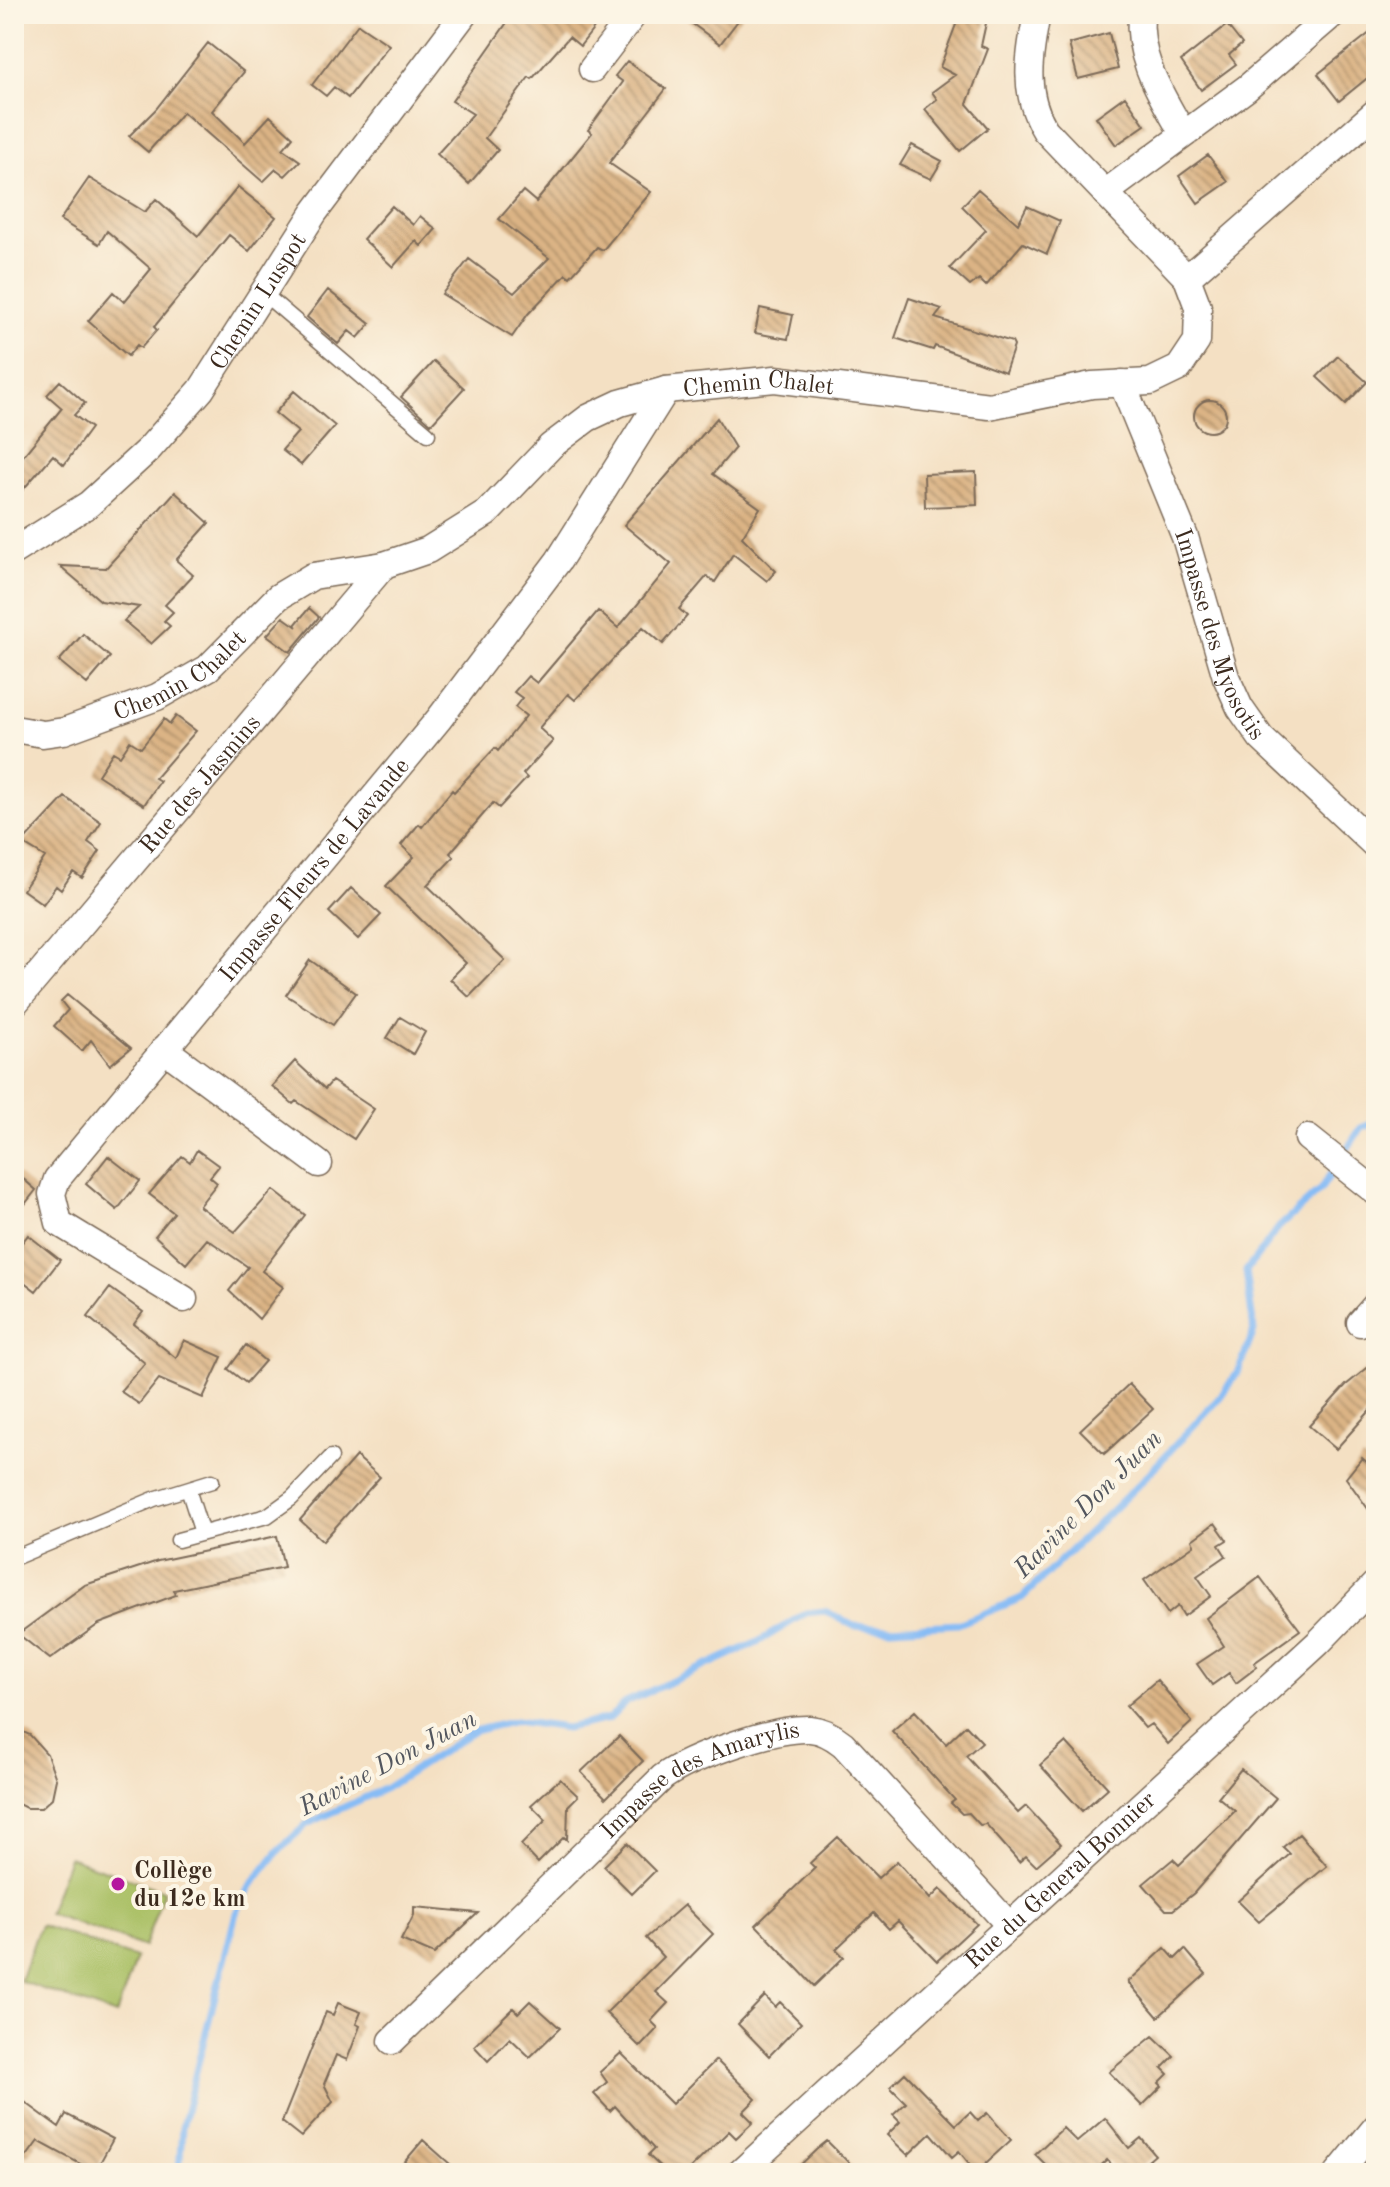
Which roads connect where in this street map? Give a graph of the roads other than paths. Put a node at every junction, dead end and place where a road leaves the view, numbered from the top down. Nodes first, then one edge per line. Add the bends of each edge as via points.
1 (464, 14) edge
2 (634, 14) edge
3 (1037, 14) edge
4 (1141, 14) edge
5 (1333, 14) edge
6 (592, 69) dead end
7 (1376, 112) edge
8 (1182, 132) junction
9 (1105, 193) junction
10 (1187, 278) junction
11 (263, 293) junction
12 (1122, 383) junction
13 (666, 390) junction
14 (428, 434) dead end
15 (14, 551) edge
16 (384, 565) junction
17 (14, 729) edge
18 (1376, 846) edge
19 (14, 1004) edge
20 (164, 1049) junction
21 (1316, 1144) dead end
22 (319, 1164) dead end
23 (1376, 1192) edge
24 (184, 1299) dead end
25 (331, 1457) dead end
26 (212, 1481) dead end
27 (188, 1489) junction
28 (202, 1533) junction
29 (178, 1540) dead end
30 (14, 1558) edge
31 (1376, 1583) edge
32 (1010, 1926) junction
33 (392, 2041) dead end
34 (1376, 2127) edge
35 (740, 2173) edge
36 (1338, 2173) edge

1 - 11 street, Chemin Luspot via 314,213
2 - 6 street
3 - 9 street, Chemin Chalet via 1028,69 1035,113
4 - 8 street via 1146,65
5 - 8 street via 1247,88
7 - 10 street
8 - 9 street
9 - 10 street, Chemin Chalet
10 - 12 street, Chemin Chalet via 1198,307 1197,341 1179,368 1150,382
11 - 14 lane
11 - 15 street, Chemin Luspot via 201,390 149,449 89,504
12 - 13 street, Chemin Chalet via 989,406 775,379
12 - 18 street, Impasse des Myosotis via 1185,537 1240,708 1261,738
13 - 16 street, Chemin Chalet via 588,418 551,446 487,513 428,550
13 - 20 street, Impasse Fleurs de Lavande via 559,560 439,719
16 - 17 street, Chemin Chalet via 313,576 278,597 208,668 157,697 64,731
16 - 19 street, Rue des Jasmins
20 - 22 street
20 - 24 street, Impasse Fleurs de Lavande via 70,1162 52,1194 59,1223
21 - 23 street
25 - 28 lane via 267,1516
26 - 27 lane
27 - 28 lane
27 - 30 lane
28 - 29 lane
31 - 32 street, Rue du General Bonnier via 1318,1643
32 - 33 street, Impasse des Amarylis via 843,1744 824,1732 799,1729 703,1755 663,1777
32 - 35 street, Rue du General Bonnier
34 - 36 street

